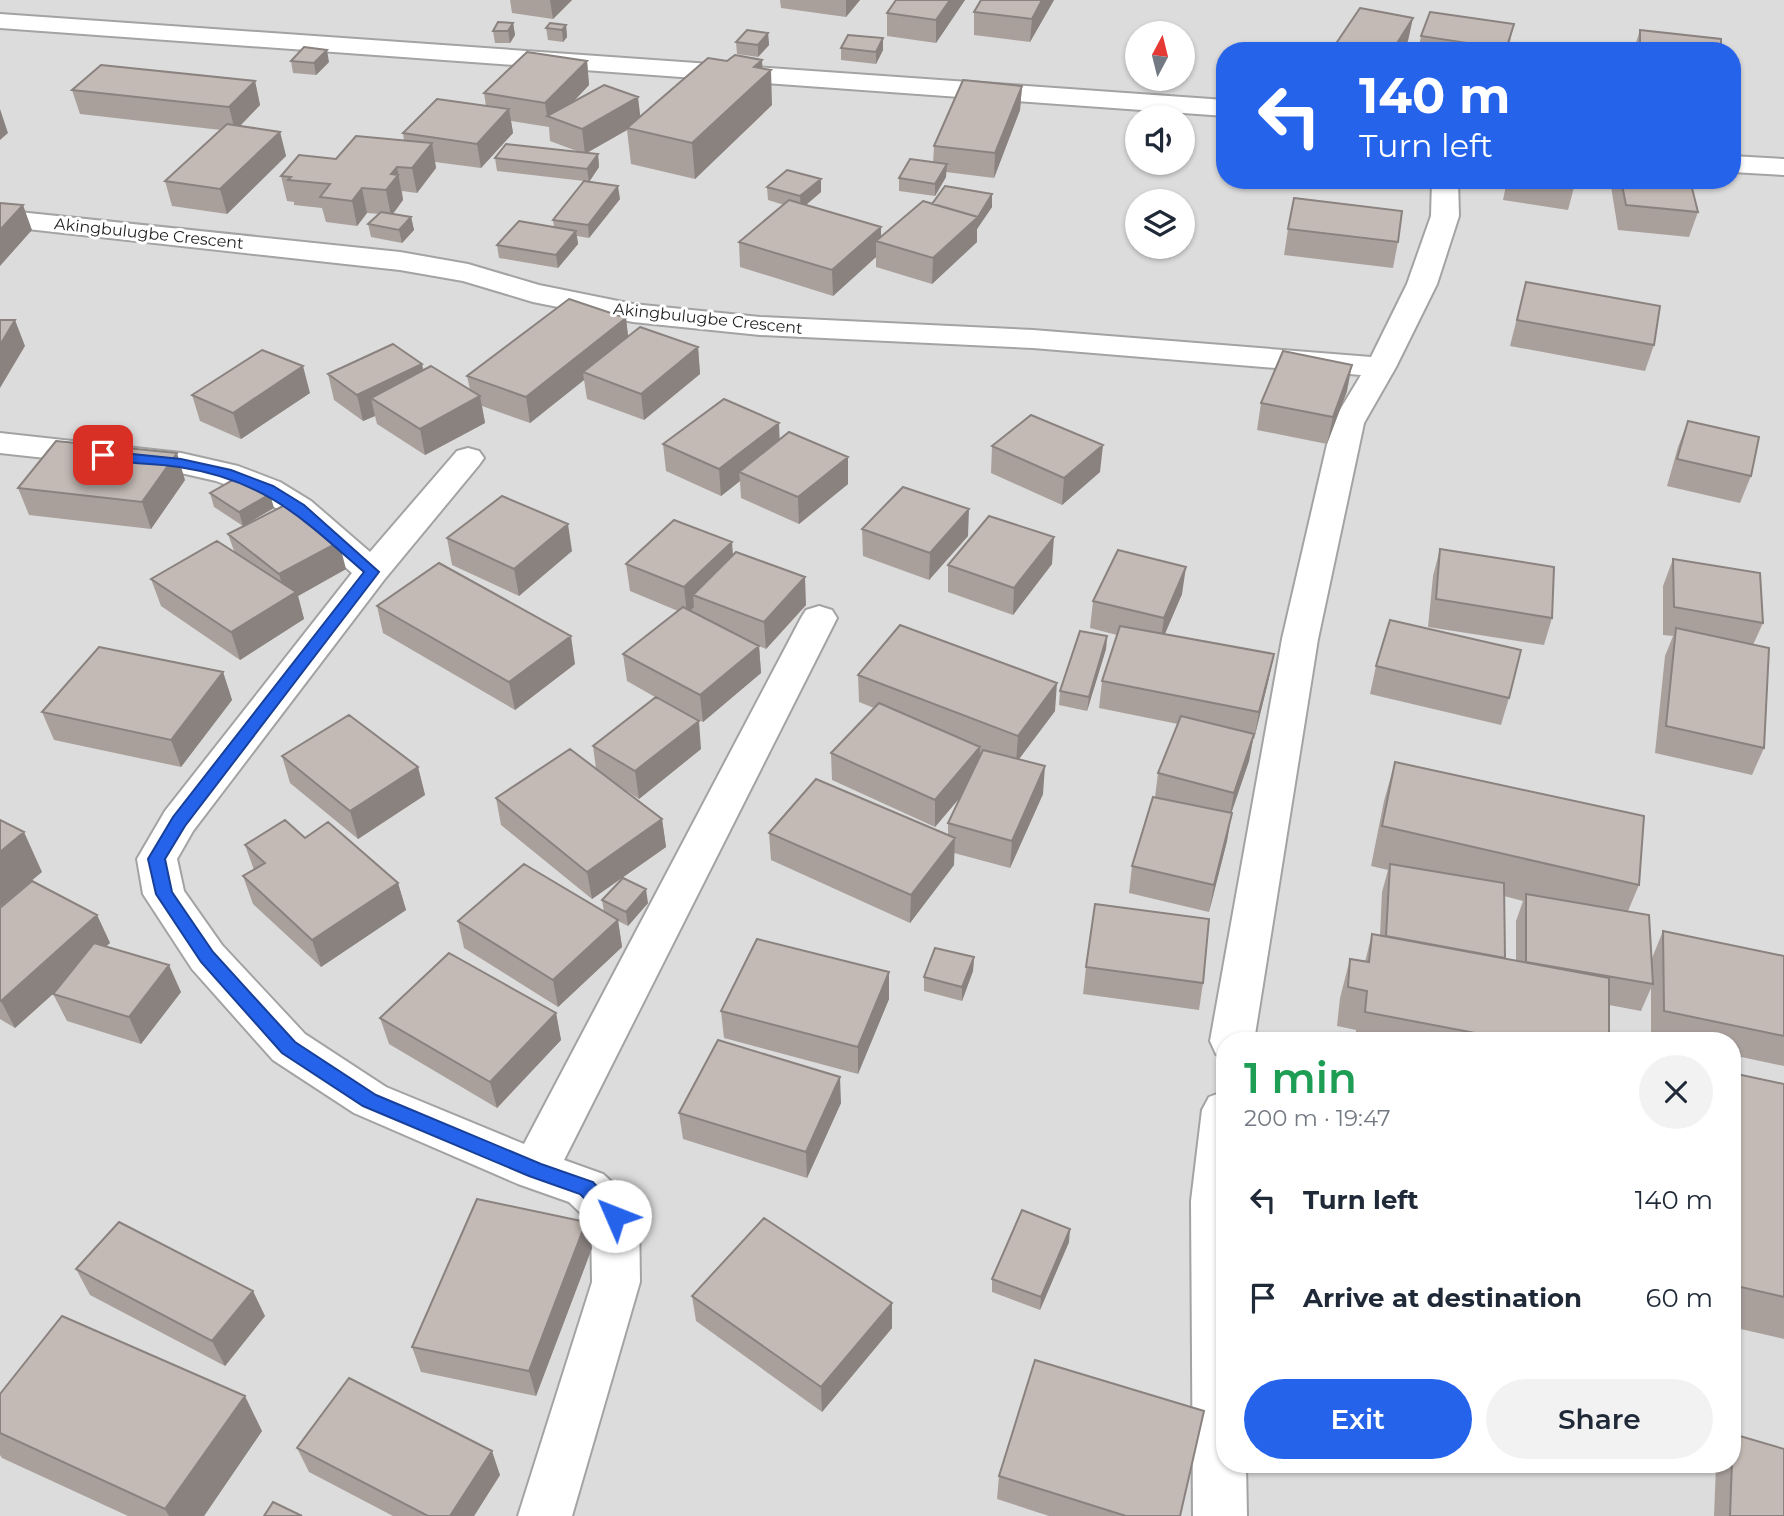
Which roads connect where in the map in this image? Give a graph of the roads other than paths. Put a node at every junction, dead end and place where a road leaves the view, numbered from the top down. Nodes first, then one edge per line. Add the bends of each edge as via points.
1 (0, 21) edge
2 (1216, 107) edge
3 (1741, 165) edge
4 (1784, 167) edge
5 (1445, 189) edge
6 (0, 218) edge
7 (1381, 367) junction
8 (0, 443) edge
9 (468, 458) dead end
10 (372, 572) junction
11 (819, 618) dead end
12 (1234, 1032) edge
13 (536, 1170) junction
14 (1216, 1192) edge
15 (1216, 1264) edge
16 (1219, 1473) edge
17 (545, 1516) edge
18 (1220, 1516) edge

1 - 2 street
3 - 4 street
5 - 7 street via 1445,216 1422,284
6 - 7 street, Akingbulugbe Crescent via 400,261 633,313 760,326 1033,339
7 - 12 street via 1348,423 1334,481 1300,639
8 - 10 street via 181,463 226,473 268,489 299,508
9 - 10 street
10 - 13 street via 179,821 157,859 164,894 207,957 289,1048 370,1100
11 - 13 street
13 - 17 street via 586,1188 615,1216 616,1282
14 - 15 street
16 - 18 street

